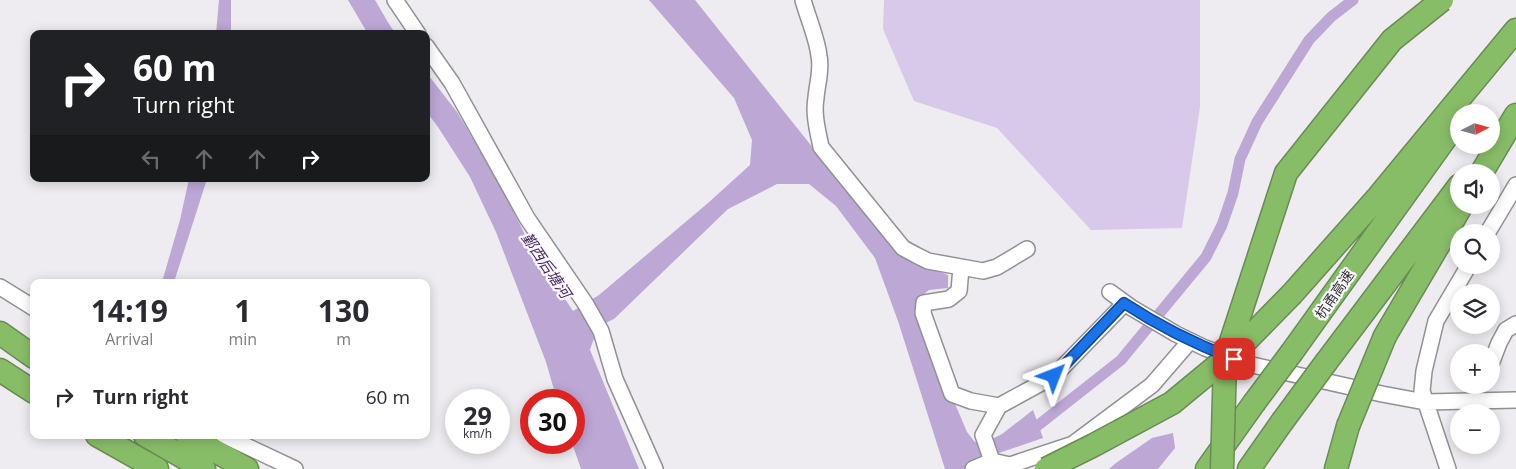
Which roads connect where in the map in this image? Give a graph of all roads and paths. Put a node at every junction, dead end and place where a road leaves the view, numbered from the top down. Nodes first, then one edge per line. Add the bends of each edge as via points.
1 (395, 0) edge
2 (803, 0) edge
3 (1442, 0) edge
4 (415, 30) edge
5 (1516, 30) edge
6 (1516, 38) edge
7 (430, 52) edge
8 (1469, 104) edge
9 (1516, 110) edge
10 (1516, 115) edge
11 (1500, 131) edge
12 (1450, 132) edge
13 (1487, 164) edge
14 (1516, 185) edge
15 (1450, 198) edge
16 (1457, 214) edge
17 (1493, 224) edge
18 (1027, 249) dead end
19 (961, 268) junction
20 (1464, 274) edge
21 (0, 287) edge
22 (1110, 292) dead end
23 (1128, 305) junction
24 (30, 306) edge
25 (1516, 324) edge
26 (5, 337) edge
27 (1190, 341) junction
28 (1499, 344) edge
29 (30, 350) edge
30 (30, 354) edge
31 (0, 370) edge
32 (30, 389) edge
33 (1424, 396) junction
34 (1516, 400) edge
35 (999, 406) junction
36 (102, 439) edge
37 (104, 439) edge
38 (152, 439) edge
39 (194, 439) edge
40 (232, 439) edge
41 (982, 465) edge
42 (137, 469) edge
43 (157, 469) edge
44 (204, 469) edge
45 (247, 469) edge
46 (296, 469) edge
47 (655, 469) edge
48 (1046, 469) edge
49 (1207, 469) edge
50 (1222, 469) edge
51 (1249, 469) edge
52 (1336, 469) edge
53 (1448, 469) edge

1 - 4 street
2 - 19 street via 820,56 815,98 820,147 903,248 928,261
3 - 50 highway, bridge via 1392,40 1286,173 1225,360
5 - 48 highway, bridge via 1378,197 1241,346 1172,403
6 - 8 highway
7 - 47 street via 452,83 527,218 601,331 615,379
9 - 11 highway
10 - 13 highway
12 - 49 highway, 杭甬高速, bridge
14 - 17 street
15 - 51 highway, bridge
16 - 52 highway, bridge via 1385,336 1348,426
18 - 19 street via 997,267 983,271
19 - 35 street via 959,291 949,299 924,303 923,313 952,394
20 - 33 street via 1436,321 1424,371
21 - 24 street
22 - 23 street
23 - 27 street
23 - 35 street via 1054,376
25 - 28 street via 1506,330
26 - 29 highway
26 - 30 highway
27 - 33 street via 1248,364 1382,394
27 - 41 street via 1152,385 1072,444 1010,465
31 - 32 highway
33 - 34 street
33 - 53 street
35 - 41 street via 983,435
36 - 42 highway
37 - 43 highway
38 - 44 highway
39 - 45 highway
40 - 46 street

